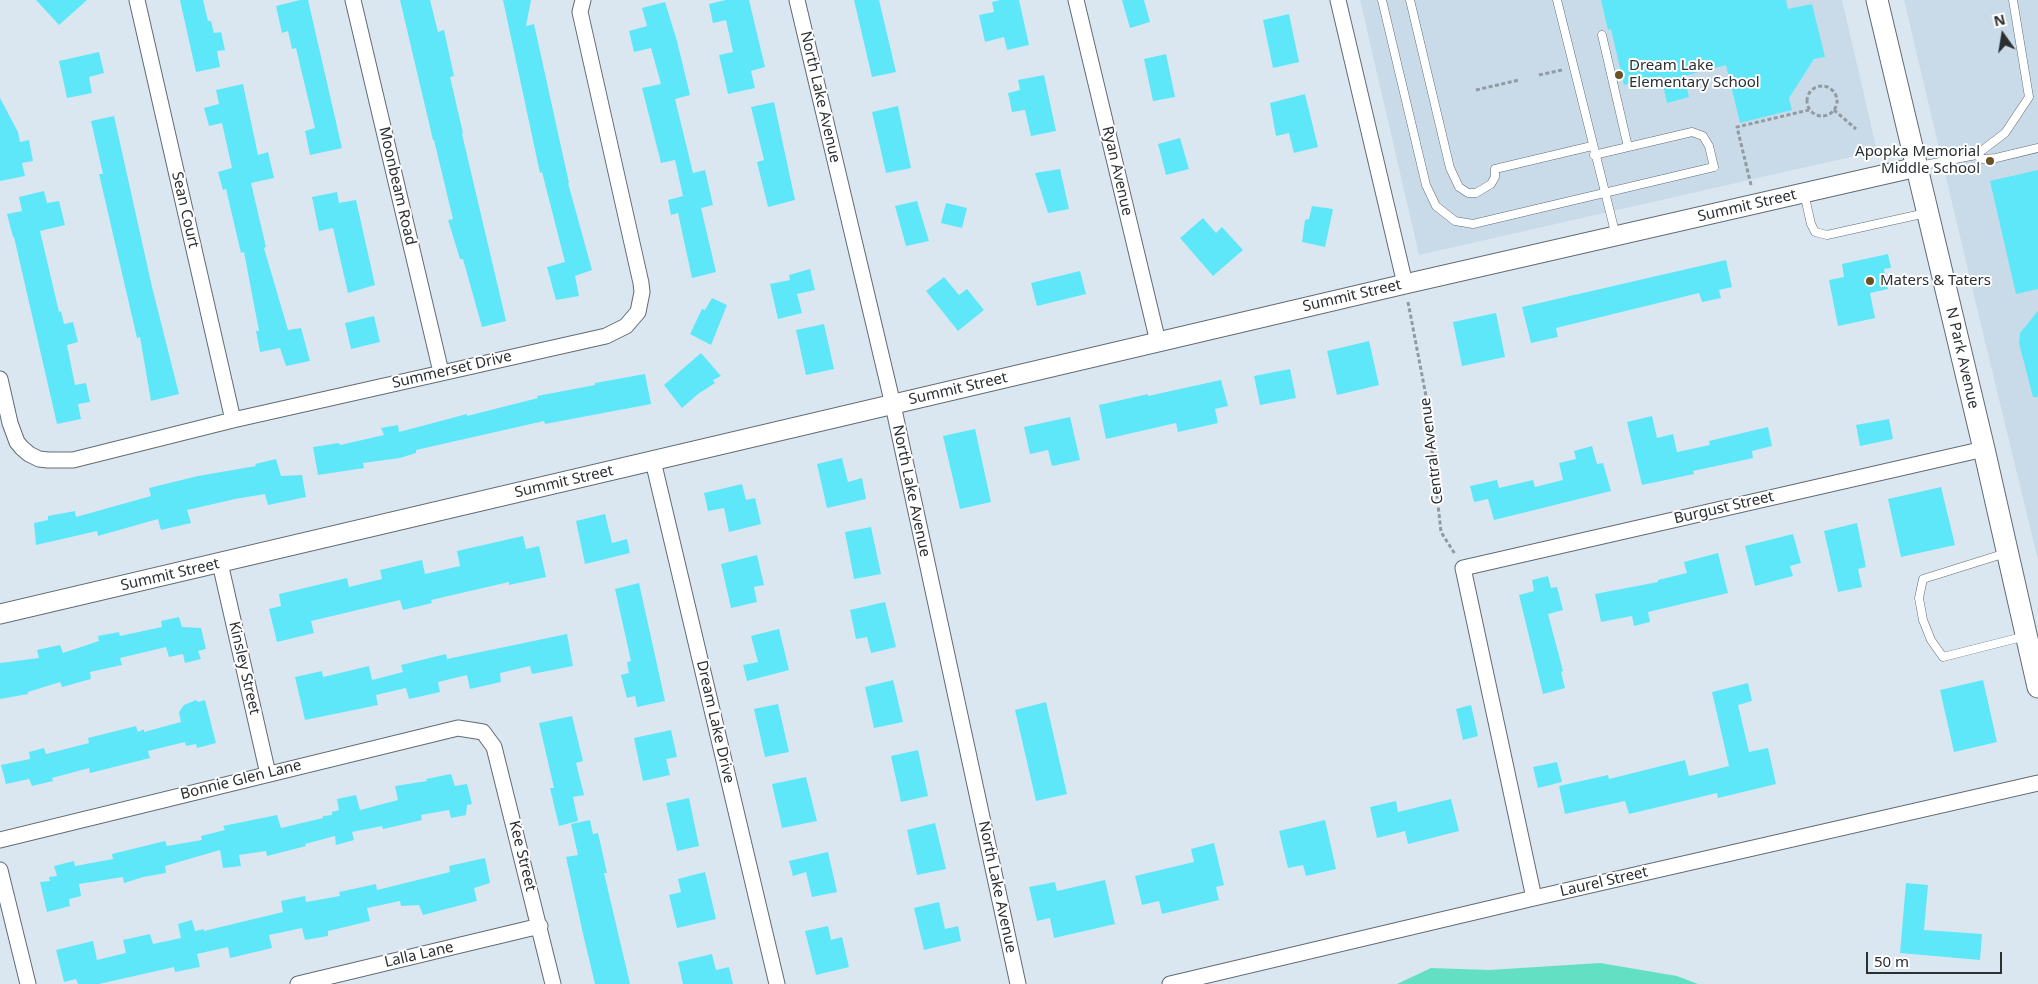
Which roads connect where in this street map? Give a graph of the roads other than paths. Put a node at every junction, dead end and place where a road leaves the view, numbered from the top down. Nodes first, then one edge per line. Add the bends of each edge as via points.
1 (137, 0) edge
2 (353, 0) edge
3 (583, 0) edge
4 (797, 0) edge
5 (1076, 0) edge
6 (1338, 0) edge
7 (1382, 0) edge
8 (1410, 0) edge
9 (1557, 0) edge
10 (1877, 0) edge
11 (2014, 0) edge
12 (1602, 34) dead end
13 (2038, 95) edge
14 (2029, 97) junction
15 (1592, 146) junction
16 (1628, 147) junction
17 (2038, 148) edge
18 (1976, 154) junction
19 (1594, 155) junction
20 (1917, 167) junction
21 (1605, 193) junction
22 (1804, 193) junction
23 (1928, 212) junction
24 (1616, 236) junction
25 (1404, 284) junction
26 (1158, 342) junction
27 (441, 372) junction
28 (0, 379) edge
29 (893, 404) junction
30 (233, 420) junction
31 (1984, 449) junction
32 (654, 461) junction
33 (2008, 552) junction
34 (220, 563) junction
35 (0, 614) edge
36 (2026, 636) junction
37 (2038, 687) edge
38 (483, 732) joint
39 (268, 774) junction
40 (2038, 783) edge
41 (0, 840) edge
42 (0, 870) edge
43 (1534, 898) junction
44 (540, 926) junction
45 (28, 984) edge
46 (298, 984) edge
47 (553, 984) edge
48 (777, 984) edge
49 (1018, 984) edge
50 (1170, 984) edge

1 - 30 street, Sean Court
2 - 27 street, Moonbeam Road
3 - 27 street, Summerset Drive via 580,12 639,272 642,292 638,312 626,326 606,336
4 - 29 street, North Lake Avenue
5 - 26 street, Ryan Avenue
6 - 25 street
7 - 21 lane via 1426,185 1436,206 1455,222 1473,224
8 - 15 lane via 1453,179 1459,187 1468,193 1476,193 1491,184 1495,169
9 - 15 lane
10 - 20 main road, N Park Avenue
11 - 14 lane
12 - 16 lane
13 - 14 lane
14 - 18 lane via 2005,132
15 - 19 lane
16 - 19 lane
16 - 21 lane via 1692,132 1704,136 1714,167
17 - 18 lane via 1996,158 1983,159
18 - 20 lane
19 - 21 lane
20 - 22 street, Summit Street
20 - 23 main road, N Park Avenue
21 - 24 lane
22 - 23 lane via 1815,232 1827,235
22 - 24 street, Summit Street
23 - 31 main road, N Park Avenue
24 - 25 street, Summit Street
25 - 26 street, Summit Street
26 - 29 street, Summit Street
27 - 30 street, Summerset Drive
28 - 30 street, Summerset Drive via 17,442 29,454 48,460 73,460
29 - 32 street, Summit Street
29 - 49 street, North Lake Avenue
31 - 33 main road, N Park Avenue
31 - 43 street, Burgust Street via 1463,568
32 - 34 street, Summit Street
32 - 48 street, Dream Lake Drive
33 - 36 main road, N Park Avenue
33 - 36 lane via 1923,579 1919,598 1932,640 1944,657
34 - 35 street, Summit Street
34 - 39 street, Kinsley Street
36 - 37 main road, N Park Avenue
38 - 39 street, Bonnie Glen Lane via 458,728
38 - 44 street, Kee Street via 494,748
39 - 41 street, Bonnie Glen Lane
40 - 43 street, Laurel Street
42 - 45 street
43 - 50 street, Laurel Street
44 - 46 street, Lalla Lane
44 - 47 street, Kee Street

